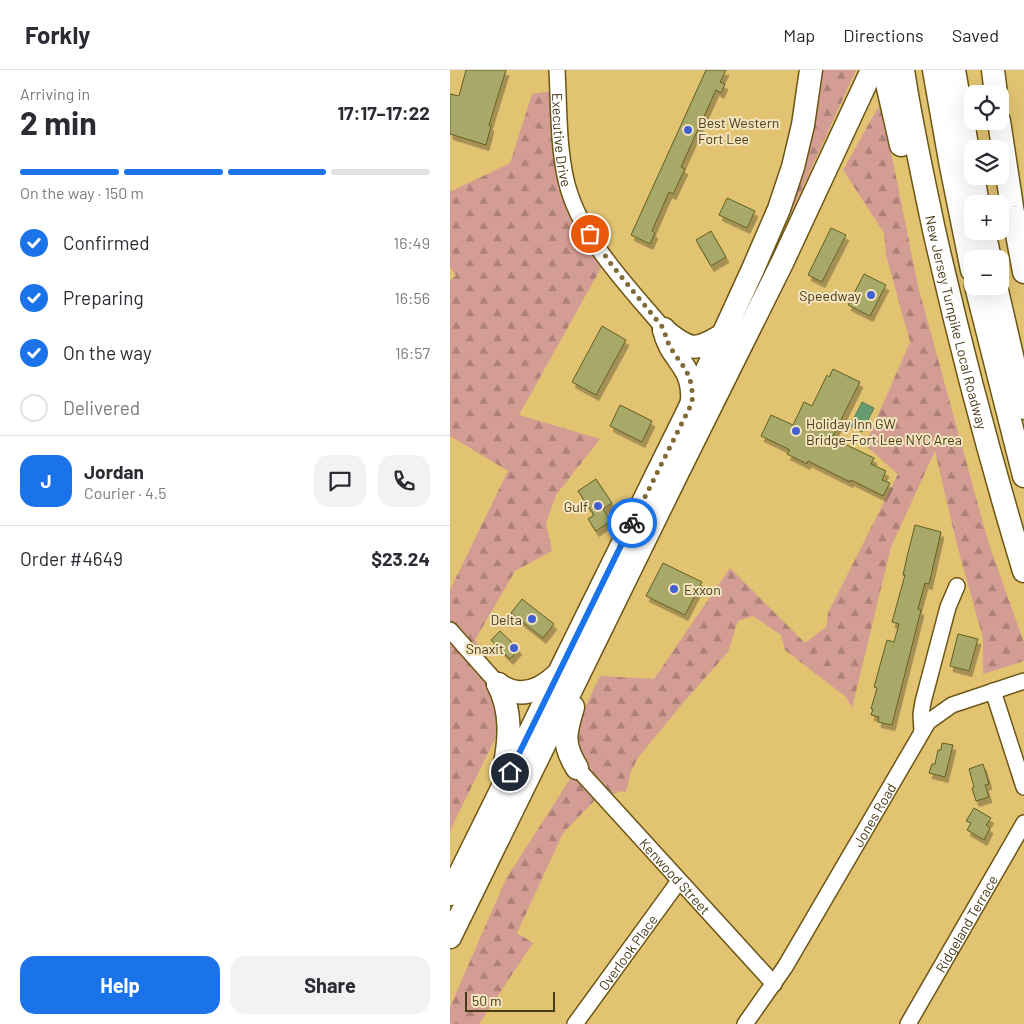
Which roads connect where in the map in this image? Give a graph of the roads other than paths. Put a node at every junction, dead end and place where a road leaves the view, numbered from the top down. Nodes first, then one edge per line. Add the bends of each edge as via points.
1 (557, 70) edge
2 (811, 70) edge
3 (872, 70) edge
4 (884, 70) edge
5 (903, 70) edge
6 (934, 70) edge
7 (954, 70) edge
8 (993, 70) edge
9 (995, 85) edge
10 (1000, 130) edge
11 (967, 140) edge
12 (932, 219) junction
13 (968, 250) edge
14 (1024, 272) edge
15 (978, 295) edge
16 (998, 295) edge
17 (664, 329) junction
18 (724, 334) junction
19 (692, 403) junction
20 (1024, 408) edge
21 (1024, 476) edge
22 (1024, 571) edge
23 (957, 586) dead end
24 (450, 630) edge
25 (598, 636) junction
26 (558, 674) junction
27 (1019, 682) edge
28 (498, 684) junction
29 (993, 691) junction
30 (922, 731) junction
31 (577, 768) junction
32 (1024, 787) edge
33 (1024, 823) edge
34 (493, 827) junction
35 (679, 882) junction
36 (450, 894) edge
37 (450, 937) edge
38 (774, 984) junction
39 (575, 1024) edge
40 (746, 1024) edge
41 (908, 1024) edge

1 - 17 street, Executive Drive via 562,158 574,204 596,244
2 - 18 highway via 801,135 785,191
3 - 25 highway via 782,263
4 - 12 highway via 902,146
5 - 12 highway, New Jersey Turnpike Local Roadway
6 - 13 highway
7 - 11 highway
8 - 9 highway
10 - 14 highway
12 - 22 highway, New Jersey Turnpike Local Roadway via 981,421
15 - 21 highway
16 - 20 highway
17 - 18 highway via 694,348
17 - 19 highway via 667,342 690,376
18 - 19 highway
19 - 26 highway
23 - 30 street, Jones Road via 948,607 923,702
24 - 28 street
25 - 31 highway via 566,734 566,746
25 - 34 highway
26 - 28 highway via 540,687 524,693 513,692
26 - 34 highway
27 - 29 street
28 - 34 highway via 505,698 509,739
29 - 30 street via 947,708
29 - 32 street
30 - 38 street, Jones Road
31 - 34 highway via 556,763 542,771
31 - 35 street, Kenwood Street
33 - 41 street, Ridgeland Terrace
34 - 36 highway
34 - 37 highway
35 - 38 street, Kenwood Street
35 - 39 street, Overlook Place
38 - 40 street, Jones Road

